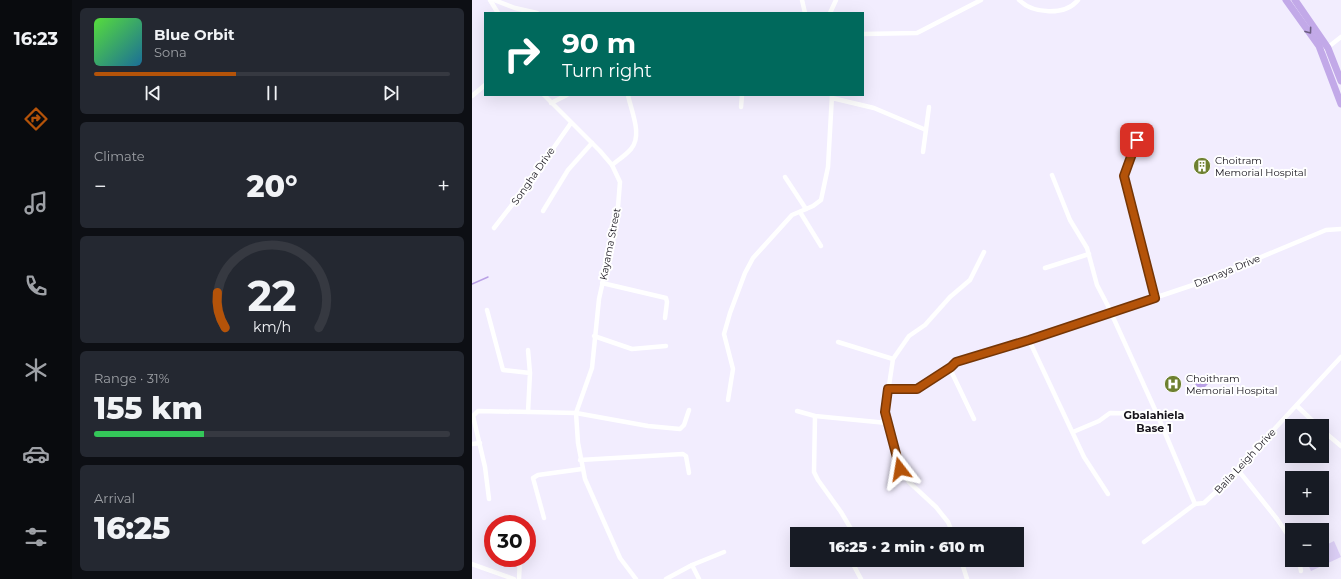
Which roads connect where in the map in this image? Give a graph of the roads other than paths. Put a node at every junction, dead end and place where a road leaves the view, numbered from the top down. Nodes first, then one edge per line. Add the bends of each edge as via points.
1 (490, 0) edge
2 (495, 0) edge
3 (802, 0) edge
4 (836, 0) edge
5 (981, 0) edge
6 (1019, 0) edge
7 (1078, 0) edge
8 (1286, 0) edge
9 (1295, 0) edge
10 (497, 12) edge
11 (533, 12) edge
12 (804, 12) edge
13 (830, 12) edge
14 (864, 34) edge
15 (1341, 37) edge
16 (1325, 50) junction
17 (1341, 81) edge
18 (484, 85) edge
19 (472, 96) edge
20 (562, 96) edge
21 (628, 96) edge
22 (742, 96) edge
23 (832, 96) edge
24 (547, 99) edge
25 (1341, 104) edge
26 (741, 107) dead end
27 (929, 107) dead end
28 (570, 123) junction
29 (926, 130) junction
30 (1137, 140) dead end
31 (592, 143) junction
32 (923, 152) dead end
33 (612, 166) junction
34 (1052, 175) dead end
35 (785, 177) dead end
36 (806, 209) junction
37 (543, 211) dead end
38 (800, 212) junction
39 (494, 228) dead end
40 (1341, 229) edge
41 (821, 246) dead end
42 (984, 252) dead end
43 (1089, 254) junction
44 (1044, 268) dead end
45 (602, 284) junction
46 (1155, 298) junction
47 (487, 310) dead end
48 (1111, 311) junction
49 (665, 318) dead end
50 (594, 336) junction
51 (1029, 340) junction
52 (838, 342) dead end
53 (666, 346) dead end
54 (528, 350) dead end
55 (1341, 357) edge
56 (893, 359) junction
57 (951, 367) junction
58 (530, 373) junction
59 (888, 389) junction
60 (728, 400) dead end
61 (1297, 406) junction
62 (688, 410) dead end
63 (797, 411) dead end
64 (528, 412) junction
65 (576, 413) junction
66 (1157, 414) junction
67 (815, 416) junction
68 (1311, 419) edge
69 (974, 420) dead end
70 (887, 423) junction
71 (1073, 432) junction
72 (1329, 436) edge
73 (480, 443) junction
74 (472, 444) edge
75 (1341, 446) edge
76 (580, 460) junction
77 (582, 469) junction
78 (1238, 470) junction
79 (689, 473) dead end
80 (1108, 494) dead end
81 (489, 499) dead end
82 (1194, 504) junction
83 (544, 518) dead end
84 (849, 527) edge
85 (950, 527) edge
86 (1285, 530) edge
87 (1144, 542) dead end
88 (724, 552) dead end
89 (472, 564) edge
90 (692, 565) junction
91 (520, 567) edge
92 (855, 567) edge
93 (963, 567) edge
94 (1300, 567) edge
95 (1301, 571) dead end
96 (514, 579) edge
97 (519, 579) edge
98 (636, 579) edge
99 (666, 579) edge
100 (699, 579) edge
101 (861, 579) edge
102 (967, 579) edge

1 - 10 street
2 - 11 street
3 - 12 street
4 - 13 street
5 - 14 street via 917,33
6 - 7 street via 1030,8 1056,11 1070,8
8 -> 16 main road
9 - 16 main road
15 - 16 street
16 - 17 main road
16 - 25 main road
18 - 19 street
20 - 24 street
21 - 33 street via 636,129 636,142
22 - 26 street
23 - 29 street via 878,109
23 - 36 street via 830,147 823,191 818,203
24 - 28 street, Kayama Street
27 - 29 street
28 - 31 street, Kayama Street
28 - 39 street, Songha Drive
29 - 32 street
30 - 46 street via 1124,176
31 - 33 street, Kayama Street
31 - 37 street via 568,170
33 - 45 street, Kayama Street via 620,182 619,199
34 - 43 street via 1070,220
35 - 36 street
36 - 38 street
38 - 41 street
38 - 60 street via 792,215 777,231 753,258 745,273 724,334 733,370
40 - 46 street, Damaya Drive via 1326,230 1206,280
42 - 56 street via 970,280 950,297 925,325 909,336
43 - 44 street
43 - 48 street via 1097,285
45 - 49 street via 666,298
45 - 50 street, Kayama Street
46 - 48 street, Damaya Drive
47 - 58 street via 503,370
48 - 51 street, Damaya Drive
48 - 66 street
50 - 53 street via 632,348
50 - 65 street, Kayama Street via 589,378
51 - 57 street, Damaya Drive via 956,362
51 - 71 street
52 - 56 street
54 - 58 street
55 - 61 street, Baila Leigh Drive
56 - 59 street
57 - 59 street, Damaya Drive via 917,389
57 - 69 street
58 - 64 street
59 - 70 street via 885,412
61 - 68 street
61 - 78 street, Baila Leigh Drive
62 - 65 street via 684,425 680,429
63 - 67 street
64 - 65 street
64 - 73 street via 475,412 473,416
65 - 76 street
66 - 71 street via 1110,413 1099,421
66 - 82 street
67 - 70 street
67 - 84 street via 814,472
70 - 85 street via 900,469 909,482 936,507
71 - 80 street via 1084,456
72 - 75 street
73 - 74 street
73 - 81 street
76 - 77 street
76 - 79 street via 683,454 686,456
77 - 83 street via 538,475 533,478
77 - 98 street via 593,501 620,558
78 - 82 street, Baila Leigh Drive via 1207,500 1201,504
78 - 86 street
82 - 87 street, Baila Leigh Drive
88 - 90 street
89 - 96 street
90 - 99 street
90 - 100 street
91 - 97 street
92 - 101 street
93 - 102 street
94 - 95 street

